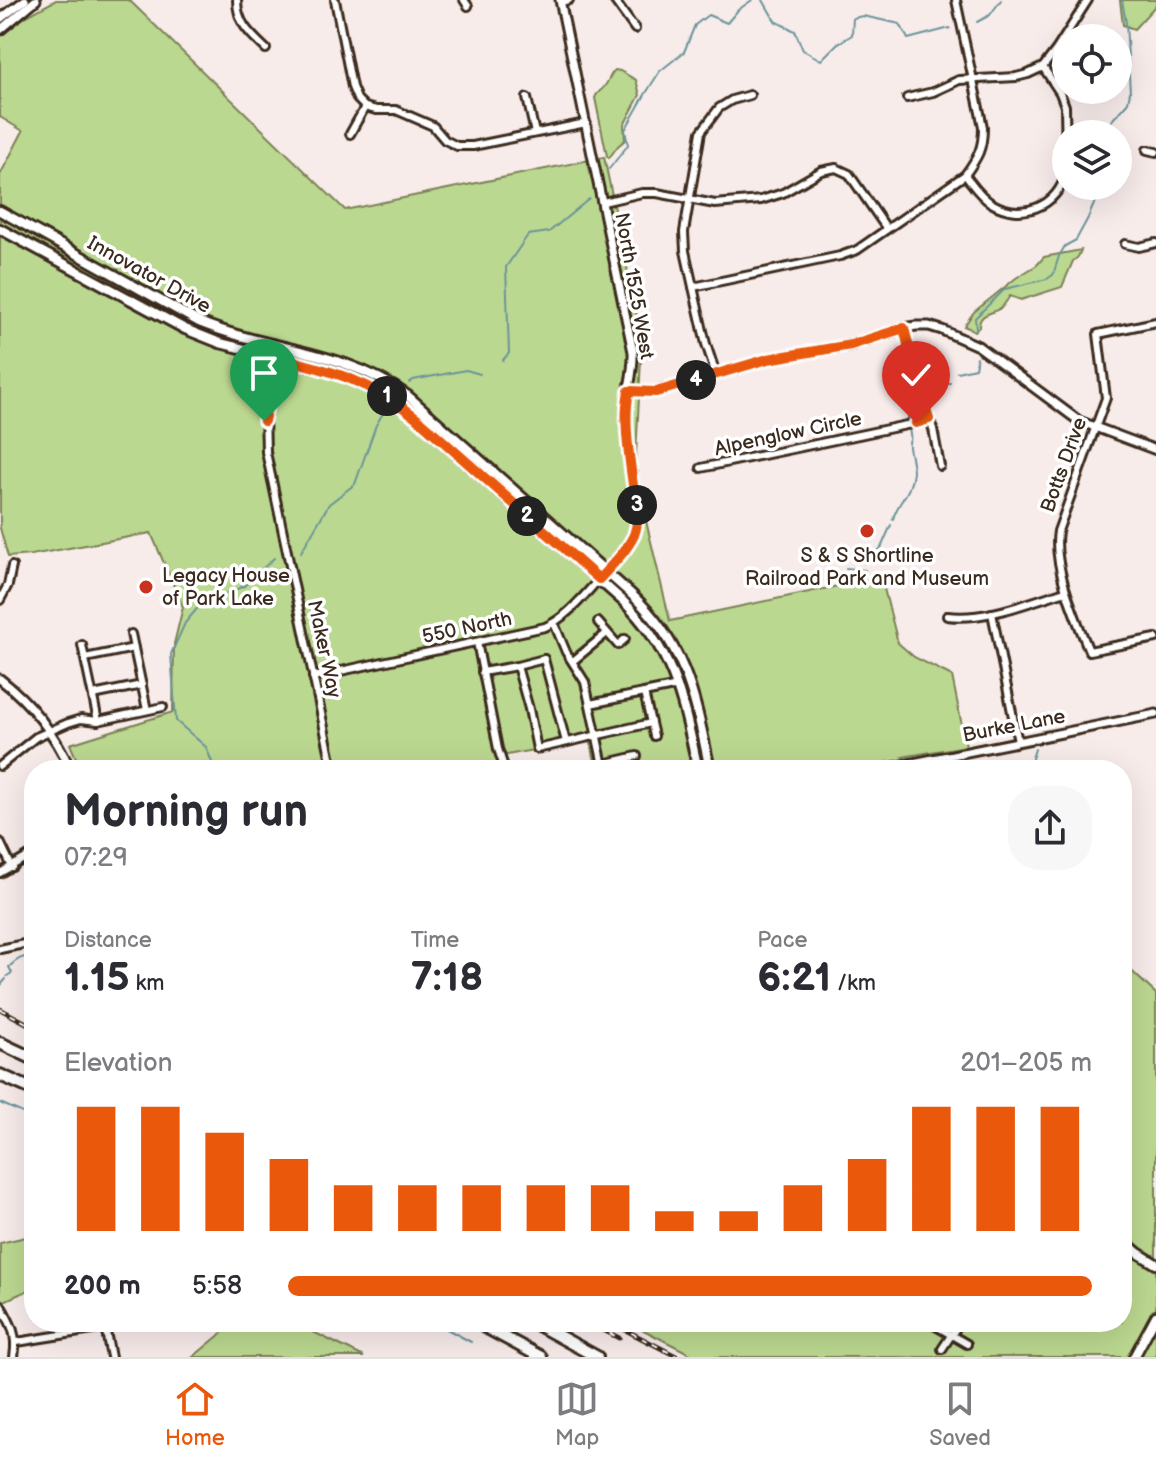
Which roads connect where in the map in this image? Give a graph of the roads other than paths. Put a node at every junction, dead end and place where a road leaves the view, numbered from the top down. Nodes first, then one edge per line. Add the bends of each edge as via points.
1 (36, 0) edge
2 (237, 0) edge
3 (335, 0) edge
4 (614, 0) edge
5 (956, 0) edge
6 (1088, 0) edge
7 (21, 1) edge
8 (563, 1) edge
9 (0, 19) edge
10 (635, 29) dead end
11 (0, 30) edge
12 (266, 49) dead end
13 (1043, 67) junction
14 (973, 78) junction
15 (750, 95) dead end
16 (527, 98) dead end
17 (907, 98) dead end
18 (365, 107) junction
19 (1065, 120) edge
20 (586, 123) junction
21 (535, 133) junction
22 (350, 134) dead end
23 (1147, 150) dead end
24 (1156, 152) edge
25 (965, 175) junction
26 (1052, 199) edge
27 (690, 200) junction
28 (603, 202) junction
29 (0, 211) edge
30 (0, 229) edge
31 (887, 229) junction
32 (1156, 243) edge
33 (1125, 244) dead end
34 (693, 287) junction
35 (1156, 322) edge
36 (904, 328) junction
37 (279, 345) junction
38 (276, 357) junction
39 (716, 374) junction
40 (629, 391) junction
41 (929, 419) junction
42 (1095, 428) junction
43 (1156, 450) edge
44 (940, 466) dead end
45 (701, 468) dead end
46 (12, 566) dead end
47 (606, 571) junction
48 (599, 579) junction
49 (1066, 591) junction
50 (0, 600) edge
51 (992, 613) junction
52 (947, 616) dead end
53 (598, 622) dead end
54 (554, 623) junction
55 (607, 633) junction
56 (131, 634) dead end
57 (1156, 638) edge
58 (625, 639) dead end
59 (477, 642) junction
60 (82, 645) dead end
61 (134, 648) junction
62 (85, 658) junction
63 (573, 661) junction
64 (517, 666) junction
65 (482, 672) junction
66 (313, 677) junction
67 (0, 679) edge
68 (142, 685) junction
69 (678, 686) junction
70 (644, 693) junction
71 (93, 695) junction
72 (590, 704) junction
73 (163, 707) dead end
74 (147, 710) junction
75 (1156, 714) edge
76 (98, 721) junction
77 (651, 723) junction
78 (50, 732) junction
79 (596, 736) junction
80 (654, 736) dead end
81 (566, 742) junction
82 (1018, 742) junction
83 (637, 756) dead end
84 (65, 760) edge
85 (331, 760) edge
86 (501, 760) edge
87 (601, 760) edge
88 (625, 760) edge
89 (696, 760) edge
90 (708, 760) edge
91 (928, 760) edge
92 (0, 766) edge
93 (0, 842) edge
94 (24, 859) edge
95 (12, 867) junction
96 (0, 873) edge
97 (24, 944) edge
98 (0, 949) edge
99 (3, 1044) edge
100 (24, 1054) edge
101 (0, 1077) edge
102 (24, 1087) edge
103 (1132, 1248) edge
104 (1156, 1264) edge
105 (0, 1304) edge
106 (1156, 1316) edge
107 (68, 1332) edge
108 (106, 1332) edge
109 (495, 1332) edge
110 (551, 1332) edge
111 (946, 1332) edge
112 (953, 1332) edge
113 (951, 1335) junction
114 (17, 1342) junction
115 (967, 1344) dead end
116 (942, 1349) dead end
117 (14, 1357) edge
118 (111, 1357) edge
119 (541, 1357) edge
120 (597, 1357) edge
121 (1134, 1357) edge

1 - 11 street
2 - 12 street via 245,30
3 - 18 street via 352,87
4 - 10 street
5 - 14 street
6 - 13 street
7 - 9 street
8 - 20 street, North 1525 West
13 - 14 street via 1016,77
13 - 19 street via 1060,93
14 - 17 street
14 - 25 street via 983,142
15 - 27 street via 719,108 701,132
16 - 21 street
18 - 21 street via 396,110 433,126 457,146
18 - 22 street
20 - 21 street
20 - 28 street, North 1525 West
23 - 24 street
25 - 26 street via 978,192 1004,209 1039,208
25 - 31 street
27 - 28 street via 642,193
27 - 31 street via 761,200 836,168 849,174
27 - 34 street via 684,241
28 - 40 street, North 1525 West via 632,345
29 - 37 main road, Innovator Drive via 189,318
30 - 38 main road, Innovator Drive via 185,329
31 - 34 street via 840,256
32 - 33 street
34 - 39 street
35 - 42 street, Botts Drive via 1098,334 1106,398
36 - 39 street
36 - 41 street
36 - 42 street via 929,326 978,346
37 - 38 street, Maker Way
37 - 47 main road, Innovator Drive via 345,363 400,389
38 - 48 main road, Innovator Drive via 347,376 398,403
38 - 66 street, Maker Way via 264,441
39 - 40 street via 656,392
40 - 47 street, North 1525 West via 626,418 637,521 627,546
41 - 44 street
41 - 45 street, Alpenglow Circle
42 - 43 street
42 - 49 street, Botts Drive via 1058,531
46 - 50 street
47 - 48 street, 550 North
47 - 90 main road, Innovator Drive via 651,615 677,653 695,698
48 - 54 street, 550 North
48 - 69 main road, Innovator Drive via 644,623
49 - 51 street
49 - 57 street, Botts Drive via 1089,651
51 - 52 street
51 - 82 street
53 - 55 street
54 - 59 street, 550 North
54 - 63 street
55 - 58 street via 618,645
55 - 63 street
56 - 61 street
59 - 65 street
59 - 66 street, 550 North
60 - 62 street
61 - 62 street
61 - 68 street
62 - 71 street
63 - 72 street
64 - 65 street
64 - 81 street via 537,749
64 - 81 street via 546,658
65 - 86 street
66 - 85 street, Maker Way
67 - 78 street
68 - 71 street
68 - 74 street
69 - 70 street
69 - 89 main road, Innovator Drive
70 - 72 street
70 - 77 street
71 - 76 street
72 - 79 street
73 - 74 street
74 - 76 street
75 - 82 street, Burke Lane
76 - 78 street via 77,720
77 - 79 street
77 - 80 street
78 - 84 street
78 - 92 street
79 - 81 street
79 - 87 street
82 - 91 street, Burke Lane
83 - 88 street
93 - 95 street
94 - 95 street
95 - 96 street
97 - 98 street
99 - 100 highway
101 - 102 highway
103 - 104 main road
105 - 114 street
106 - 121 main road
107 - 114 street
108 - 118 street
109 - 119 highway
110 - 120 highway
111 - 113 street
112 - 113 street
113 - 115 street
113 - 116 street
114 - 117 street

